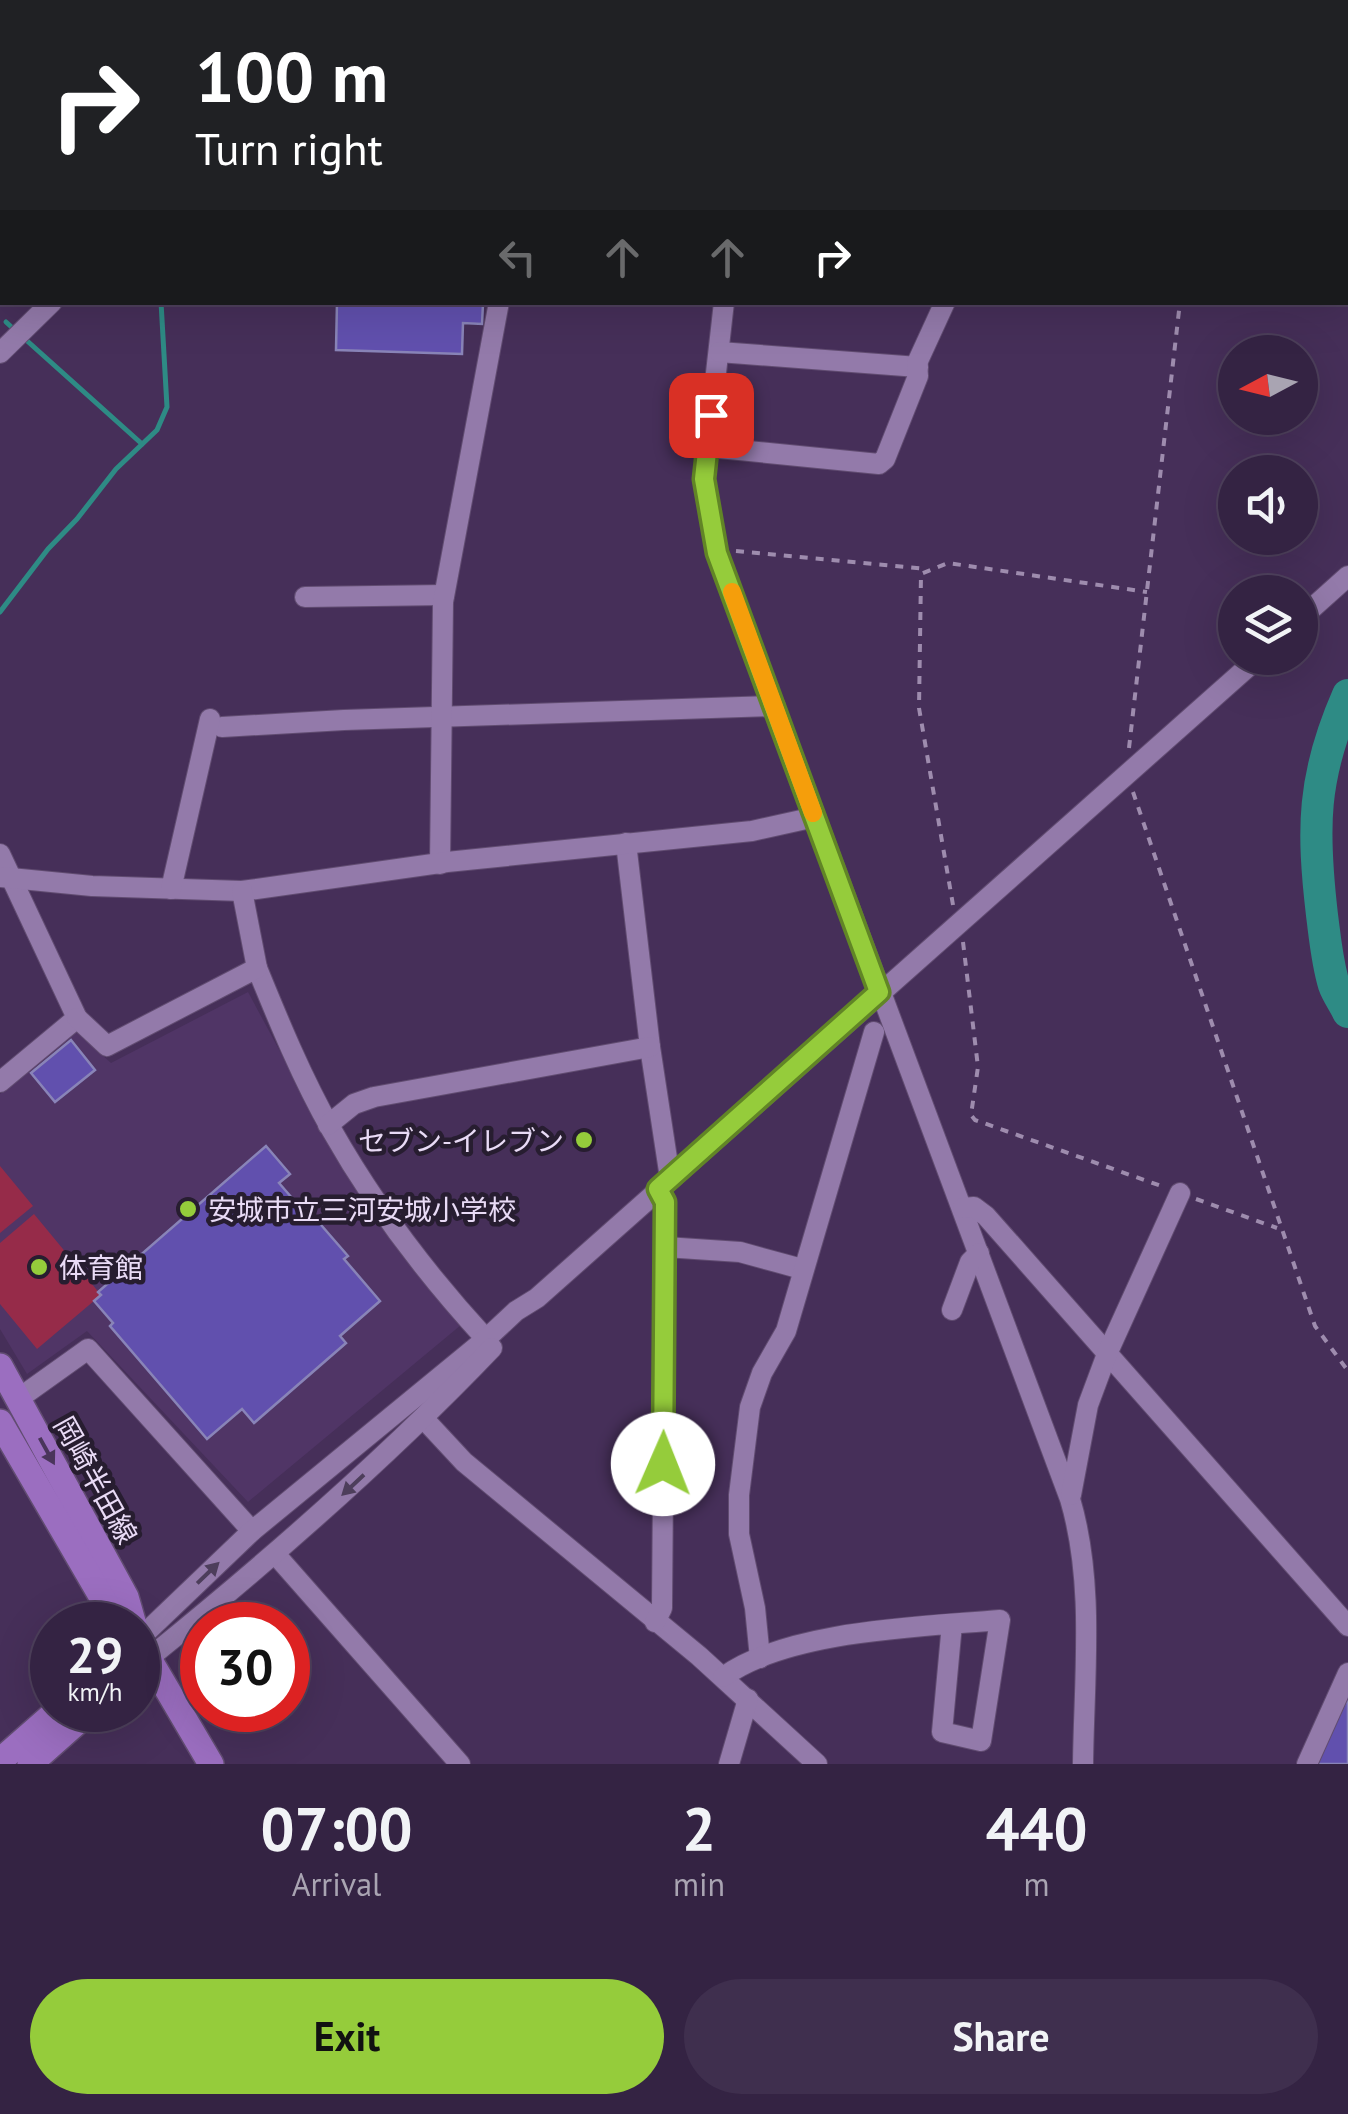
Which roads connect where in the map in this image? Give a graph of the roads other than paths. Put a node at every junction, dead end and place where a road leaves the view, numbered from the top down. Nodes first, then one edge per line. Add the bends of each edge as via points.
1 (49, 305) edge
2 (498, 305) edge
3 (724, 305) edge
4 (944, 305) edge
5 (719, 352) junction
6 (0, 353) edge
7 (918, 367) junction
8 (708, 447) junction
9 (1348, 576) edge
10 (444, 595) junction
11 (305, 597) dead end
12 (1318, 604) edge
13 (1239, 675) edge
14 (775, 706) junction
15 (439, 717) junction
16 (814, 817) junction
17 (626, 843) junction
18 (0, 854) edge
19 (440, 864) junction
20 (5, 877) edge
21 (171, 890) junction
22 (242, 890) junction
23 (257, 968) junction
24 (879, 992) junction
25 (77, 1018) junction
26 (874, 1032) dead end
27 (650, 1048) junction
28 (0, 1082) edge
29 (328, 1125) junction
30 (664, 1184) junction
31 (1180, 1193) road end
32 (963, 1208) junction
33 (665, 1247) junction
34 (979, 1253) junction
35 (802, 1269) junction
36 (537, 1298) junction
37 (952, 1310) dead end
38 (486, 1340) junction
39 (1107, 1354) junction
40 (0, 1366) edge
41 (18, 1398) junction
42 (424, 1419) junction
43 (0, 1422) edge
44 (1070, 1499) junction
45 (252, 1531) junction
46 (276, 1555) junction
47 (105, 1602) edge
48 (127, 1602) edge
49 (656, 1622) junction
50 (952, 1624) junction
51 (1348, 1626) edge
52 (160, 1627) edge
53 (160, 1634) edge
54 (760, 1658) junction
55 (1348, 1673) edge
56 (723, 1677) junction
57 (160, 1681) edge
58 (748, 1700) junction
59 (33, 1732) edge
60 (66, 1732) edge
61 (0, 1761) edge
62 (30, 1764) edge
63 (211, 1764) edge
64 (460, 1764) edge
65 (728, 1764) edge
66 (817, 1764) edge
67 (1083, 1764) edge
68 (1307, 1764) edge

1 - 6 street
2 - 10 street
3 - 5 street
4 - 7 street
5 - 7 street
5 - 8 street
7 - 8 street via 878,464
8 - 14 street via 704,479 716,549
9 - 12 street
10 - 11 street
10 - 15 street
13 - 24 street
14 - 15 street
14 - 16 street
15 - 19 street
15 - 21 street via 216,723
16 - 17 street via 752,831
16 - 24 street
17 - 19 street
17 - 27 street
18 - 20 street
19 - 22 street
20 - 21 street
20 - 25 street
21 - 22 street
22 - 23 street
23 - 25 street via 107,1046
23 - 29 street
24 - 30 street
24 - 32 street
25 - 28 street
26 - 35 street
27 - 29 street via 374,1097
27 - 30 street
29 - 38 street via 430,1277
30 - 33 street
30 - 36 street
31 - 39 street
32 - 34 street
32 - 39 street via 986,1216
33 - 35 street via 740,1252
33 - 49 street via 662,1608
34 - 37 street
34 - 44 street
35 - 54 street via 786,1332 750,1407 743,1444 740,1534
36 - 38 street
36 - 42 street
38 - 45 street
39 - 44 street via 1088,1404
39 - 51 street
40 - 41 main road, 岡崎半田線
41 - 45 street via 88,1349
41 -> 48 main road, 岡崎半田線
42 -> 46 street
42 - 49 street via 464,1462
43 - 47 main road, 岡崎半田線
44 - 67 street via 1084,1597
52 -> 45 street
46 - 53 street
46 - 64 street
49 - 56 street
50 - 50 street via 1000,1620 981,1741 942,1732
50 - 54 street via 836,1636
54 - 56 street
55 - 68 street
56 - 58 street
57 - 63 main road
58 - 65 street
58 - 66 street
59 - 61 main road
60 - 62 main road

